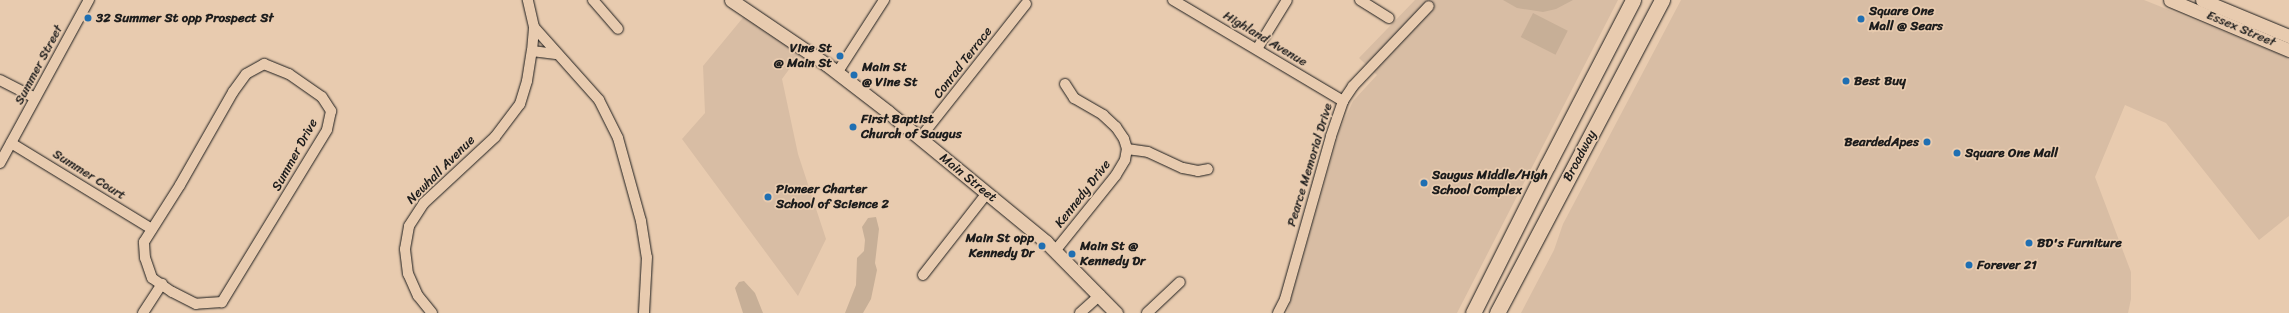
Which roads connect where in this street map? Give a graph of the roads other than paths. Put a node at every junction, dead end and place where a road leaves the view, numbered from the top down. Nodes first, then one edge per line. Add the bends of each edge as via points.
1 (593, 0) edge
2 (731, 0) edge
3 (884, 0) edge
4 (1173, 0) edge
5 (1286, 0) edge
6 (1360, 0) edge
7 (1634, 0) edge
8 (1662, 0) edge
9 (2170, 0) edge
10 (2202, 0) edge
11 (86, 1) edge
12 (530, 1) edge
13 (1026, 4) dead end
14 (1428, 6) dead end
15 (1389, 18) dead end
16 (534, 27) junction
17 (618, 29) dead end
18 (2289, 36) edge
19 (1257, 49) junction
20 (2289, 50) edge
21 (532, 51) junction
22 (556, 54) junction
23 (837, 73) junction
24 (0, 80) edge
25 (1065, 84) dead end
26 (35, 98) junction
27 (1344, 101) junction
28 (920, 138) junction
29 (11, 144) junction
30 (1127, 149) junction
31 (0, 163) edge
32 (1208, 169) dead end
33 (987, 193) junction
34 (152, 229) junction
35 (1055, 251) junction
36 (923, 275) dead end
37 (1180, 282) dead end
38 (162, 284) junction
39 (1100, 295) junction
40 (143, 313) edge
41 (432, 313) edge
42 (644, 313) edge
43 (1080, 313) edge
44 (1116, 313) edge
45 (1147, 313) edge
46 (1278, 313) edge
47 (1473, 313) edge
48 (1497, 313) edge

1 - 17 street
2 - 23 main road, Main Street
3 - 23 street
4 - 19 street, Highland Avenue
5 - 19 street
6 - 15 street
7 - 47 highway, Broadway
8 - 48 highway, Broadway
9 - 20 main road, Essex Street
10 - 18 main road, Essex Street
11 - 26 street, Summer Street
12 - 16 street, Newhall Avenue
13 - 28 street, Conrad Terrace
14 - 27 street, Pearce Memorial Drive via 1353,86
16 - 21 street, Newhall Avenue
16 - 22 street, Newhall Avenue
19 - 27 street, Highland Avenue
21 - 22 street
21 - 41 street, Newhall Avenue via 524,94 516,111 495,137 424,203 409,226 405,249 408,274 418,296
22 - 42 street, Newhall Avenue via 599,100 618,138 641,221 647,257
23 - 28 main road, Main Street
24 - 26 street
25 - 30 street via 1074,98 1116,126
26 - 29 street, Summer Street
27 - 46 street, Pearce Memorial Drive via 1285,299
28 - 33 main road, Main Street
29 - 31 street, Summer Street
29 - 34 street, Summer Court
30 - 32 street via 1148,152 1192,170
30 - 35 street, Kennedy Drive via 1125,160 1116,175
33 - 35 main road, Main Street
33 - 36 street
34 - 38 street, Summer Drive via 144,242 145,258 152,278
34 - 38 street, Summer Drive via 246,74 264,64 289,74 322,97 331,111 327,130 222,302 196,304
35 - 39 main road, Main Street
37 - 45 street
38 - 40 street
39 - 43 street
39 - 44 main road, Main Street

